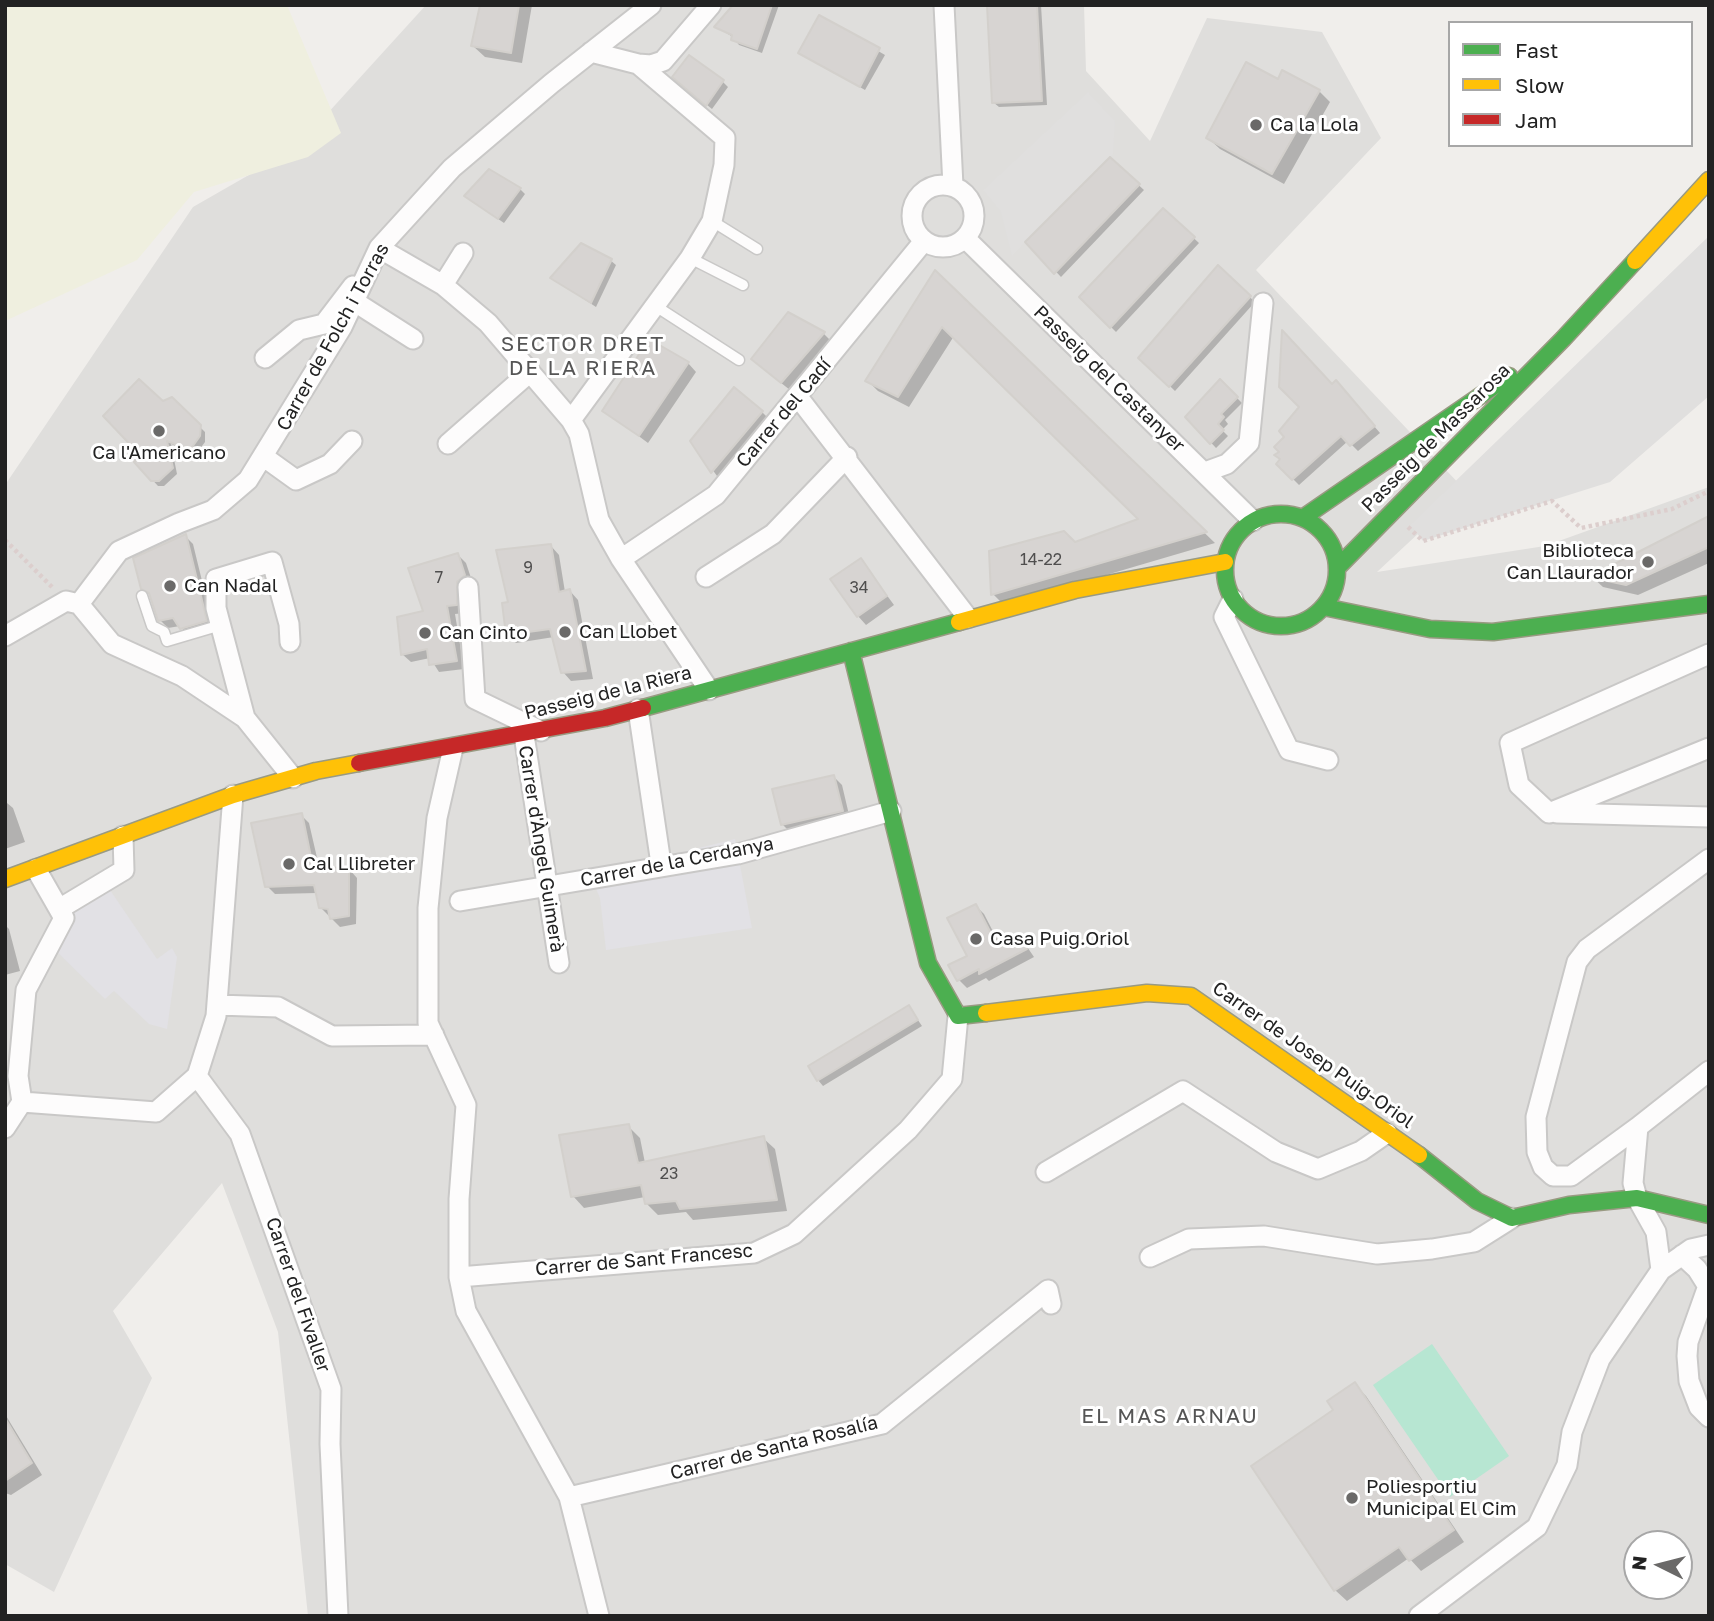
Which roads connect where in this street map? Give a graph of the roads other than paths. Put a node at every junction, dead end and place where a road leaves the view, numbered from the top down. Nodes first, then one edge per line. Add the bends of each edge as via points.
1 (651, 5) edge
2 (711, 5) edge
3 (944, 5) edge
4 (591, 52) junction
5 (638, 64) junction
6 (1709, 180) edge
7 (953, 186) junction
8 (712, 221) junction
9 (965, 238) junction
10 (924, 241) junction
11 (757, 249) dead end
12 (463, 253) dead end
13 (375, 256) junction
14 (690, 258) junction
15 (443, 285) junction
16 (743, 285) dead end
17 (355, 302) junction
18 (1263, 303) dead end
19 (657, 307) junction
20 (413, 339) dead end
21 (1563, 339) junction
22 (265, 358) dead end
23 (739, 359) dead end
24 (530, 372) junction
25 (798, 397) junction
26 (572, 420) junction
27 (352, 441) dead end
28 (448, 444) dead end
29 (264, 457) junction
30 (847, 457) junction
31 (1205, 472) junction
32 (1304, 517) junction
33 (1253, 520) junction
34 (621, 559) junction
35 (1225, 562) junction
36 (1338, 567) junction
37 (706, 578) dead end
38 (468, 587) dead end
39 (142, 596) dead end
40 (1233, 599) junction
41 (72, 603) junction
42 (1709, 604) edge
43 (1324, 607) junction
44 (968, 618) junction
45 (220, 625) junction
46 (5, 636) edge
47 (290, 642) dead end
48 (851, 651) junction
49 (1709, 654) edge
50 (709, 690) junction
51 (638, 709) junction
52 (245, 718) junction
53 (533, 733) junction
54 (453, 748) junction
55 (1709, 748) edge
56 (1328, 760) dead end
57 (293, 778) junction
58 (233, 795) junction
59 (891, 810) junction
60 (1549, 813) junction
61 (1709, 817) edge
62 (123, 836) junction
63 (660, 857) dead end
64 (1709, 859) edge
65 (36, 869) junction
66 (5, 879) edge
67 (547, 887) junction
68 (460, 901) dead end
69 (60, 909) junction
70 (559, 963) dead end
71 (217, 1005) junction
72 (958, 1016) junction
73 (434, 1035) junction
74 (1709, 1071) edge
75 (197, 1076) junction
76 (22, 1102) junction
77 (5, 1128) edge
78 (1637, 1128) junction
79 (1387, 1132) junction
80 (1046, 1172) dead end
81 (1637, 1198) junction
82 (1709, 1215) edge
83 (1513, 1218) junction
84 (1709, 1245) edge
85 (1682, 1255) junction
86 (1150, 1256) dead end
87 (1661, 1270) junction
88 (459, 1277) junction
89 (1708, 1284) edge
90 (1051, 1304) dead end
91 (1703, 1312) edge
92 (1709, 1417) edge
93 (569, 1497) junction
94 (338, 1616) edge
95 (599, 1616) edge
96 (1419, 1616) edge

1 - 4 street, Carrer de Folch i Torras
2 - 5 street via 663,61
3 - 7 street
4 - 5 street
4 - 13 street, Carrer de Folch i Torras via 452,168
5 - 8 street via 725,138
6 - 21 street, Passeig de Massarosa
7 - 9 street via 968,197 973,208 974,221
7 - 10 street via 932,187 915,201 913,223
8 - 11 lane
8 - 14 street
9 - 10 street via 945,247
9 - 31 street, Passeig del Castanyer
10 - 25 street, Carrer del Cadí
12 - 15 street
13 - 15 street
13 - 17 street, Carrer de Folch i Torras
13 - 22 street via 324,324 299,330
14 - 16 lane
14 - 19 street
15 - 24 street via 488,323
17 - 20 street
17 - 29 street, Carrer de Folch i Torras
18 - 31 street via 1249,443 1227,464
19 - 23 lane
19 - 26 street
21 - 32 street, Passeig de Massarosa
21 - 36 street, Passeig de Massarosa
24 - 26 street
24 - 28 street
25 - 30 street
25 - 34 street, Carrer del Cadí via 716,495
26 - 34 street via 599,520
27 - 29 street via 330,464 296,480
29 - 41 street, Carrer de Folch i Torras via 247,480 213,510 120,551
30 - 37 street via 773,534
30 - 44 street
31 - 33 street, Passeig del Castanyer
32 - 33 street via 1278,513
32 - 36 street via 1330,538
33 - 35 street via 1234,538
34 - 50 street
35 - 40 street
35 - 44 street, Passeig de la Riera via 1075,590
36 - 43 street
38 - 53 street via 475,699
39 - 45 lane via 152,626 164,632 167,641
40 - 43 street via 1262,623 1285,626 1307,621
40 - 56 street via 1224,617 1289,750
41 - 46 street
41 - 52 street via 112,644 182,677
42 - 43 street via 1493,632 1430,629
44 - 48 street, Passeig de la Riera
45 - 47 street via 216,579 272,562
45 - 52 street
48 - 50 street, Passeig de la Riera
48 - 59 street
49 - 60 street via 1510,743 1520,785
50 - 51 street, Passeig de la Riera
51 - 53 street, Passeig de la Riera
51 - 63 street
52 - 57 street
53 - 54 street, Passeig de la Riera
53 - 67 street, Carrer d'Àngel Guimerà
54 - 57 street, Passeig de la Riera
54 - 73 street via 437,818 428,908 428,1023
55 - 60 street
57 - 58 street, Passeig de la Riera
58 - 62 street, Passeig de la Riera
58 - 71 street
59 - 67 street, Carrer de la Cerdanya via 738,854
59 - 72 street via 928,963
60 - 61 street
62 - 65 street, Passeig de la Riera
62 - 69 street via 124,870
64 - 78 street via 1587,949 1577,962 1536,1117 1537,1152 1553,1176 1571,1177
65 - 66 street, Passeig de la Riera
65 - 69 street
67 - 68 street, Carrer de la Cerdanya
67 - 70 street, Carrer d'Àngel Guimerà
69 - 76 street via 64,918 26,990 18,1076
71 - 73 street via 278,1007 332,1036
71 - 75 street
72 - 79 street, Carrer de Josep Puig-Oriol via 1147,993 1191,996
72 - 88 street, Carrer de Sant Francesc via 952,1079 908,1130 794,1234 754,1253
73 - 88 street via 466,1105
74 - 78 street
75 - 76 street via 156,1112
75 - 94 street, Carrer del Fivaller via 240,1135 331,1389
76 - 77 street
78 - 81 street via 1633,1156
79 - 80 street via 1362,1151 1318,1169 1276,1152 1183,1091
79 - 83 street, Carrer de Josep Puig-Oriol via 1477,1201
81 - 82 street
81 - 83 street via 1569,1205
81 - 87 street via 1656,1232
83 - 86 street via 1474,1242 1432,1249 1377,1254 1264,1236 1189,1239
84 - 85 street
85 - 87 street
85 - 89 street
87 - 96 street via 1600,1359 1572,1432 1567,1465 1537,1527
88 - 93 street via 466,1311
89 - 91 street
90 - 93 street, Carrer de Santa Rosalía via 1048,1290 882,1423
91 - 92 street via 1688,1342 1689,1381 1699,1407
93 - 95 street

